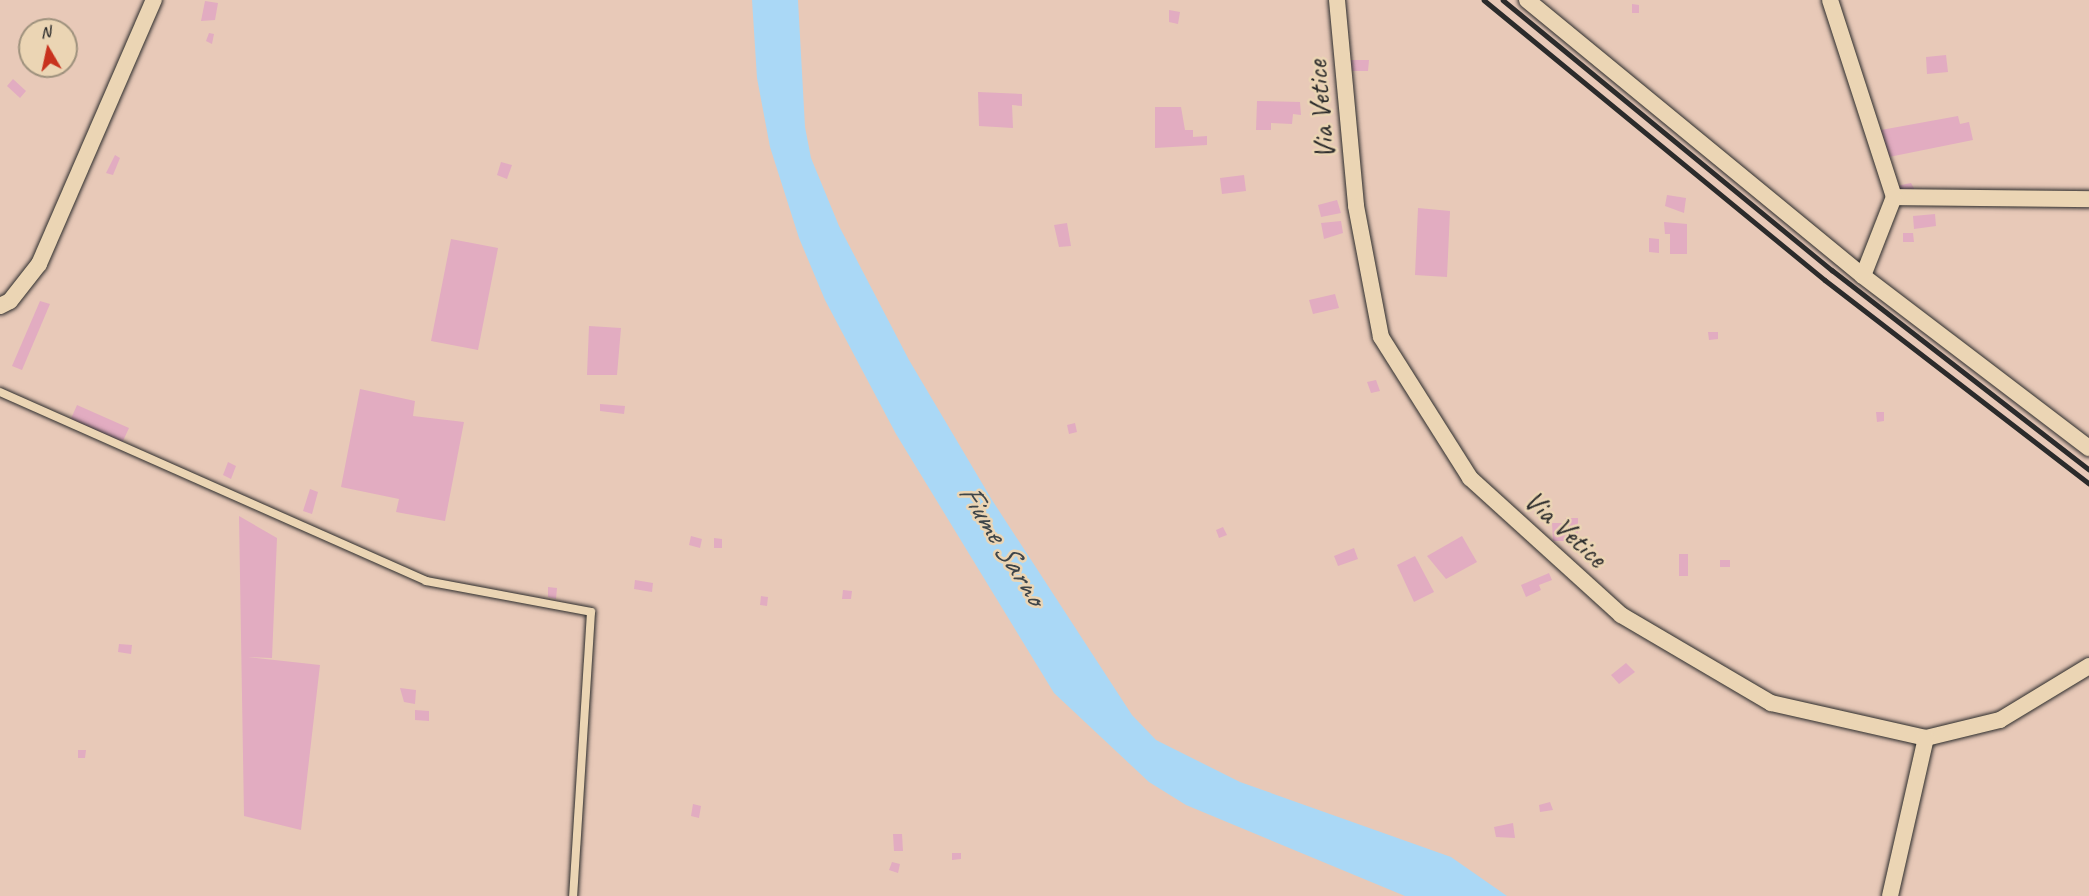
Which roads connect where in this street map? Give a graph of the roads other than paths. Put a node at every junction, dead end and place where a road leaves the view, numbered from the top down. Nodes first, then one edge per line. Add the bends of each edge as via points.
1 (154, 0) edge
2 (1337, 0) edge
3 (1527, 0) edge
4 (1830, 0) edge
5 (1894, 197) junction
6 (2089, 199) edge
7 (1863, 276) junction
8 (0, 306) edge
9 (0, 392) edge
10 (2089, 448) edge
11 (2089, 666) edge
12 (1926, 738) junction
13 (573, 896) edge
14 (1890, 896) edge

1 - 8 street via 39,264 10,301
2 - 12 street, Via Vetice via 1356,206 1382,337 1470,478 1621,615 1771,703
3 - 7 street
4 - 5 street
5 - 6 street
5 - 7 street
7 - 10 street
9 - 13 lane via 426,581 591,612
11 - 12 street, Via Vetice via 2000,720
12 - 14 street

